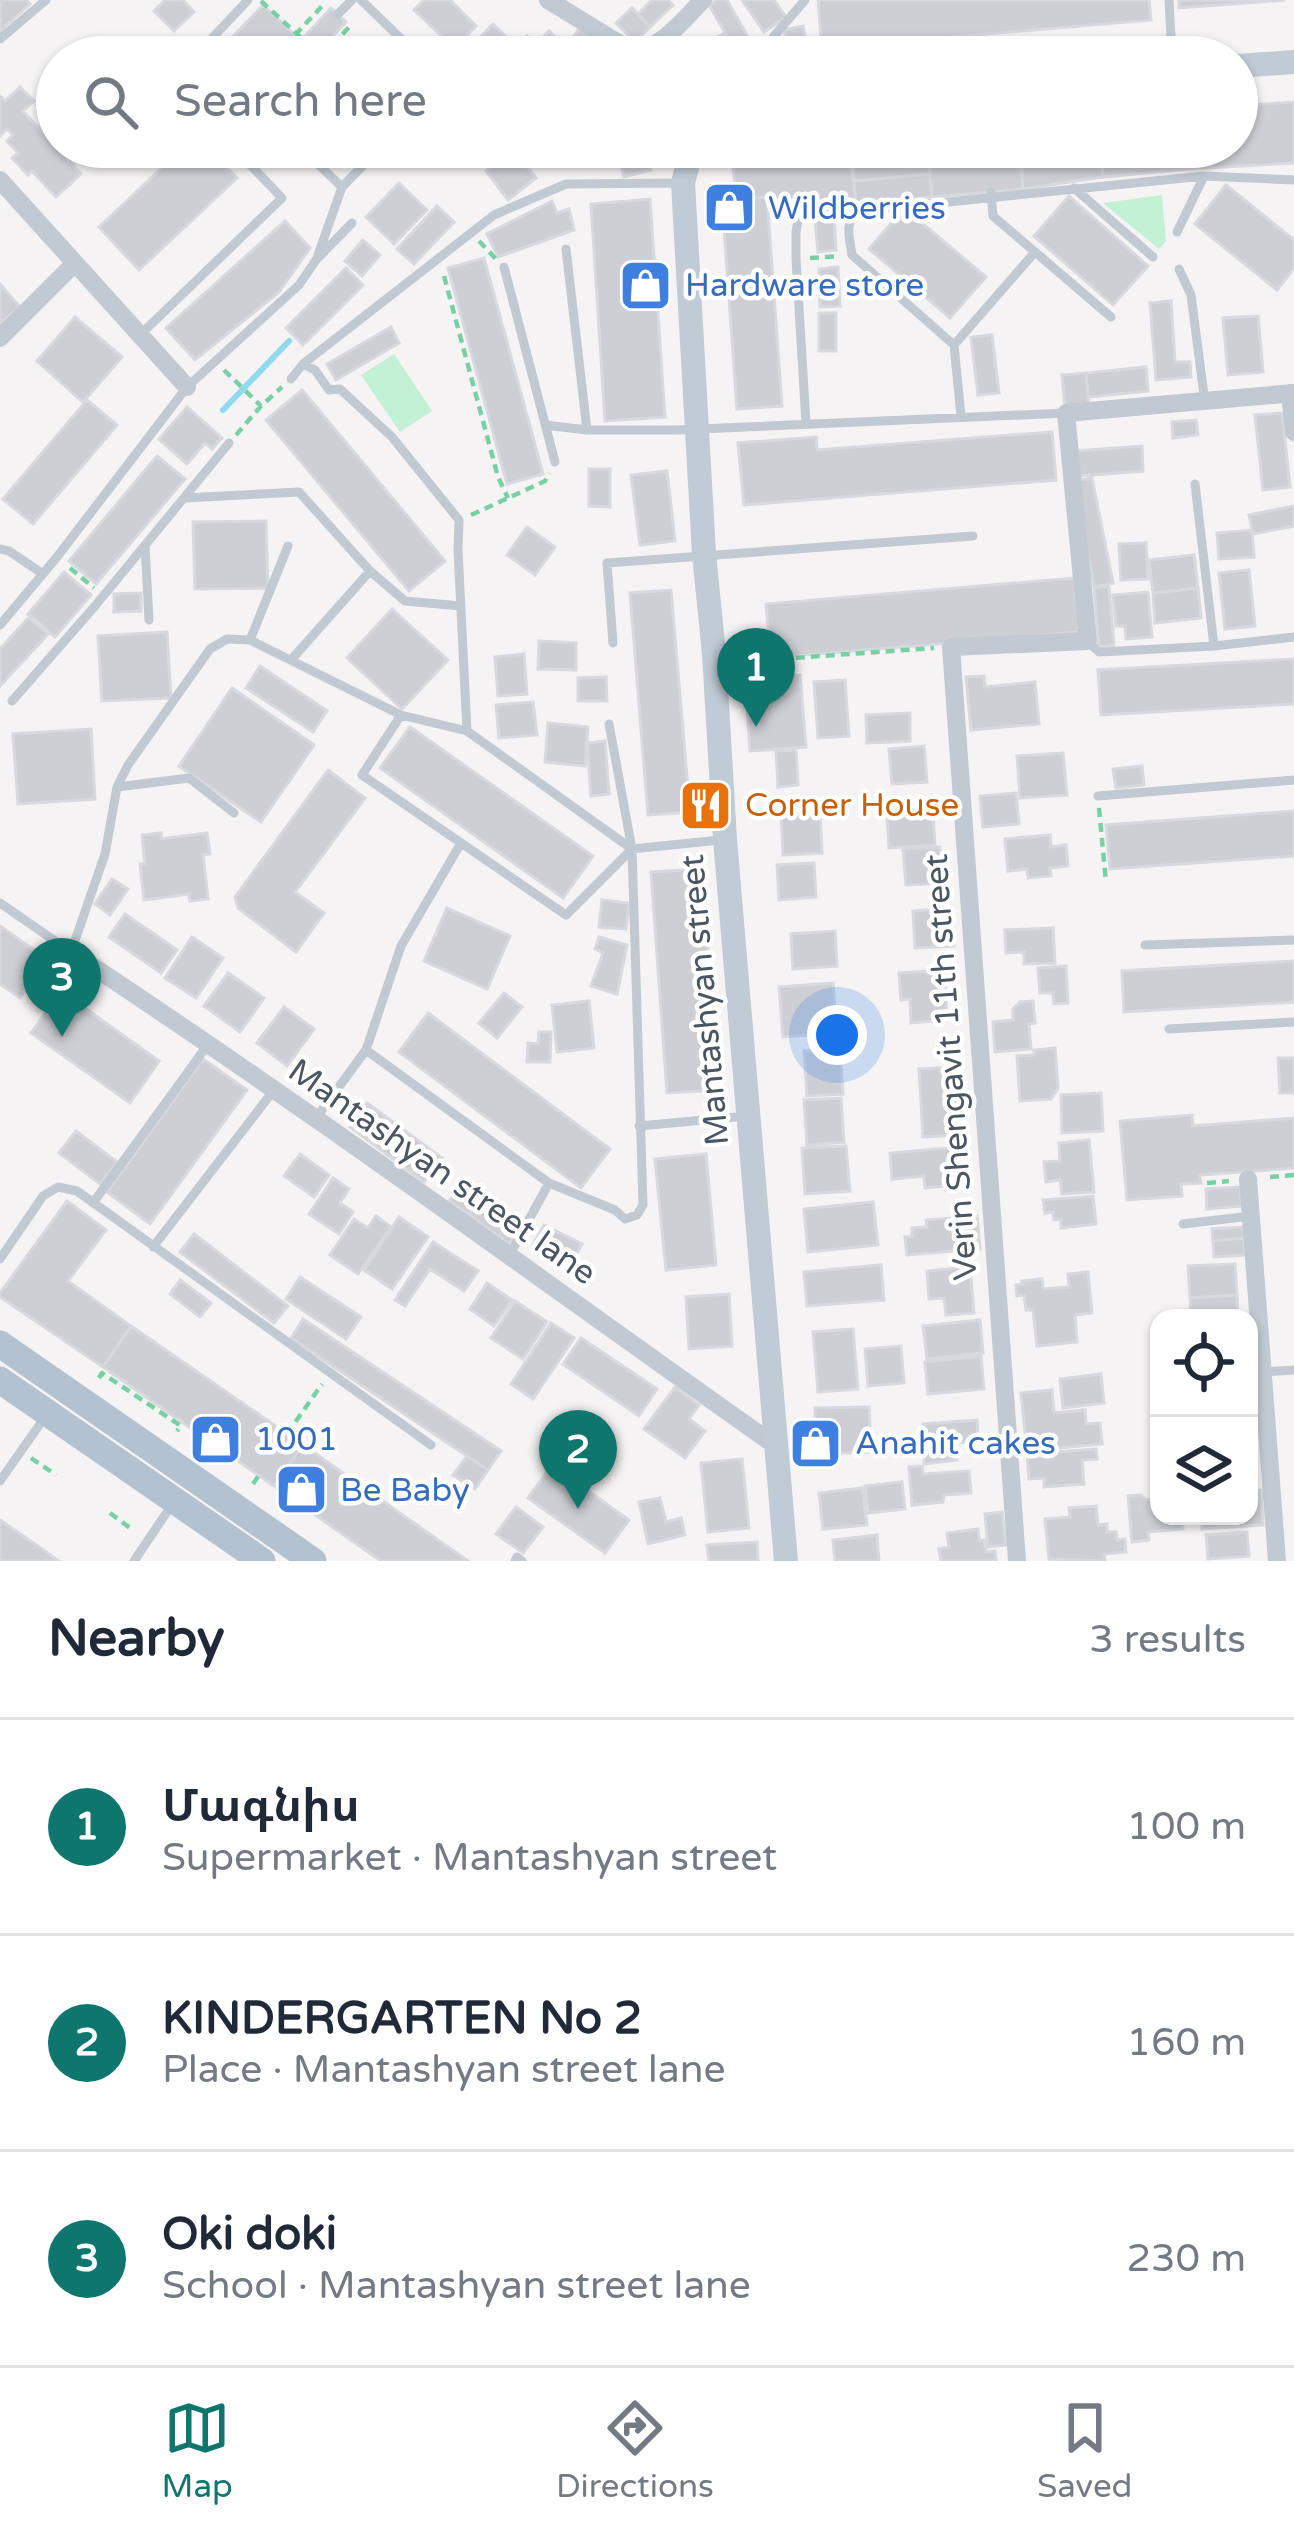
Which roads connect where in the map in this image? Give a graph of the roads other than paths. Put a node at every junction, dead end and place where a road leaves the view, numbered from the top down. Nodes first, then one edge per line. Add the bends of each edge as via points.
1 (46, 0) edge
2 (248, 0) edge
3 (352, 0) edge
4 (548, 0) edge
5 (703, 0) edge
6 (806, 0) edge
7 (1169, 0) edge
8 (362, 6) edge
9 (338, 14) dead end
10 (213, 36) edge
11 (396, 36) edge
12 (607, 36) edge
13 (666, 36) edge
14 (774, 36) edge
15 (1171, 36) edge
16 (0, 39) edge
17 (1294, 62) edge
18 (1258, 65) edge
19 (253, 168) edge
20 (322, 168) edge
21 (361, 168) edge
22 (685, 168) edge
23 (1204, 176) junction
24 (672, 177) junction
25 (1294, 179) edge
26 (0, 181) edge
27 (342, 188) junction
28 (1074, 188) junction
29 (991, 195) junction
30 (800, 209) dead end
31 (352, 223) dead end
32 (1177, 232) dead end
33 (566, 249) dead end
34 (1035, 252) junction
35 (1153, 256) dead end
36 (316, 260) junction
37 (74, 263) junction
38 (504, 267) road end
39 (1179, 269) dead end
40 (1112, 317) dead end
41 (140, 335) junction
42 (0, 338) edge
43 (954, 345) junction
44 (303, 364) junction
45 (291, 379) road end
46 (187, 387) junction
47 (1292, 393) edge
48 (1205, 403) junction
49 (1066, 412) junction
50 (961, 416) junction
51 (806, 423) junction
52 (545, 425) junction
53 (587, 430) junction
54 (697, 430) junction
55 (1294, 432) edge
56 (230, 443) road end
57 (555, 463) road end
58 (1195, 484) dead end
59 (184, 498) junction
60 (973, 536) dead end
61 (145, 545) junction
62 (288, 546) dead end
63 (0, 549) edge
64 (704, 554) junction
65 (370, 572) junction
66 (43, 574) junction
67 (460, 606) junction
68 (149, 620) dead end
69 (0, 625) edge
70 (1294, 638) edge
71 (250, 640) junction
72 (1088, 641) junction
73 (613, 643) dead end
74 (1214, 646) junction
75 (291, 660) junction
76 (12, 701) dead end
77 (401, 716) junction
78 (609, 724) dead end
79 (467, 731) junction
80 (1294, 780) edge
81 (117, 787) junction
82 (1098, 796) road end
83 (234, 813) dead end
84 (725, 839) junction
85 (461, 843) junction
86 (632, 849) junction
87 (0, 903) edge
88 (1294, 940) edge
89 (1145, 945) dead end
90 (71, 952) junction
91 (1294, 1022) edge
92 (1169, 1029) dead end
93 (209, 1043) junction
94 (365, 1050) junction
95 (274, 1090) junction
96 (747, 1116) junction
97 (316, 1118) junction
98 (639, 1126) junction
99 (1248, 1179) dead end
100 (548, 1183) junction
101 (93, 1203) junction
102 (1251, 1216) junction
103 (1183, 1224) dead end
104 (153, 1247) junction
105 (509, 1256) junction
106 (0, 1258) edge
107 (0, 1344) edge
108 (1294, 1370) edge
109 (1263, 1372) junction
110 (0, 1380) edge
111 (48, 1413) junction
112 (431, 1445) dead end
113 (776, 1446) junction
114 (0, 1481) edge
115 (175, 1501) junction
116 (134, 1561) edge
117 (262, 1561) edge
118 (314, 1561) edge
119 (786, 1561) edge
120 (1017, 1561) edge
121 (1277, 1561) edge

1 - 16 lane
2 - 10 lane
3 - 9 lane
4 - 12 street
5 - 13 street
6 - 14 lane
7 - 15 lane
8 - 11 lane
17 - 18 street
19 - 41 lane via 282,198
20 - 27 lane
21 - 27 lane
22 - 24 street, Mantashyan street
23 - 25 lane
23 - 28 lane
23 - 32 lane
24 - 44 lane via 566,184 494,215
24 - 54 street, Mantashyan street
26 - 37 street
27 - 36 lane
28 - 29 lane
28 - 35 lane
29 - 34 lane via 993,216
29 - 43 lane via 859,211 848,223 852,256
30 - 51 lane
31 - 36 lane
33 - 53 lane
34 - 40 lane
34 - 43 lane
36 - 46 lane
37 - 41 street
37 - 42 street
38 - 52 lane
39 - 48 lane via 1191,295
41 - 46 street
43 - 50 lane
44 - 45 lane
44 - 67 lane via 392,437 460,520
46 - 66 lane
47 - 48 street
47 - 55 street
48 - 49 street
49 - 50 lane
49 - 72 street
50 - 51 lane
51 - 54 lane
52 - 53 lane
52 - 57 lane
53 - 54 lane
54 - 64 street, Mantashyan street
56 - 59 lane
58 - 74 lane
59 - 61 lane
59 - 65 lane via 299,492
60 - 64 lane
61 - 68 lane
61 - 76 lane
62 - 71 lane
63 - 66 lane
64 - 73 lane via 607,563
64 - 84 street, Mantashyan street
65 - 67 lane via 405,601
65 - 75 lane
66 - 69 lane
67 - 79 lane
70 - 74 lane
71 - 75 lane
71 - 81 lane via 227,638 209,649
72 - 74 lane via 1100,652
72 - 120 street, Verin Shengavit 11th street via 951,647
75 - 77 lane
77 - 79 lane
77 - 85 lane via 362,775
78 - 86 lane
79 - 86 lane
80 - 82 lane
81 - 83 lane via 190,778
81 - 90 lane via 105,854
84 - 86 lane
84 - 96 street, Mantashyan street
85 - 86 lane via 566,915
85 - 94 lane via 401,946
86 - 98 lane
87 - 90 lane
88 - 89 lane
90 - 93 street, Mantashyan street lane
91 - 92 lane
93 - 95 street, Mantashyan street lane
93 - 101 lane
94 - 97 lane
94 - 100 lane
95 - 97 street, Mantashyan street lane
95 - 104 lane
96 - 98 lane
96 - 113 street, Mantashyan street
97 - 105 street, Mantashyan street lane
98 - 100 lane via 638,1215 625,1219
99 - 102 street
100 - 105 lane
101 - 104 lane
101 - 106 lane via 58,1187
102 - 103 lane
102 - 109 street
104 - 112 lane
105 - 113 street, Mantashyan street lane
107 - 118 main road
108 - 109 lane
109 - 121 street
110 - 111 main road
111 - 114 lane
111 - 115 main road
113 - 119 street, Mantashyan street
115 - 116 lane
115 - 117 main road

